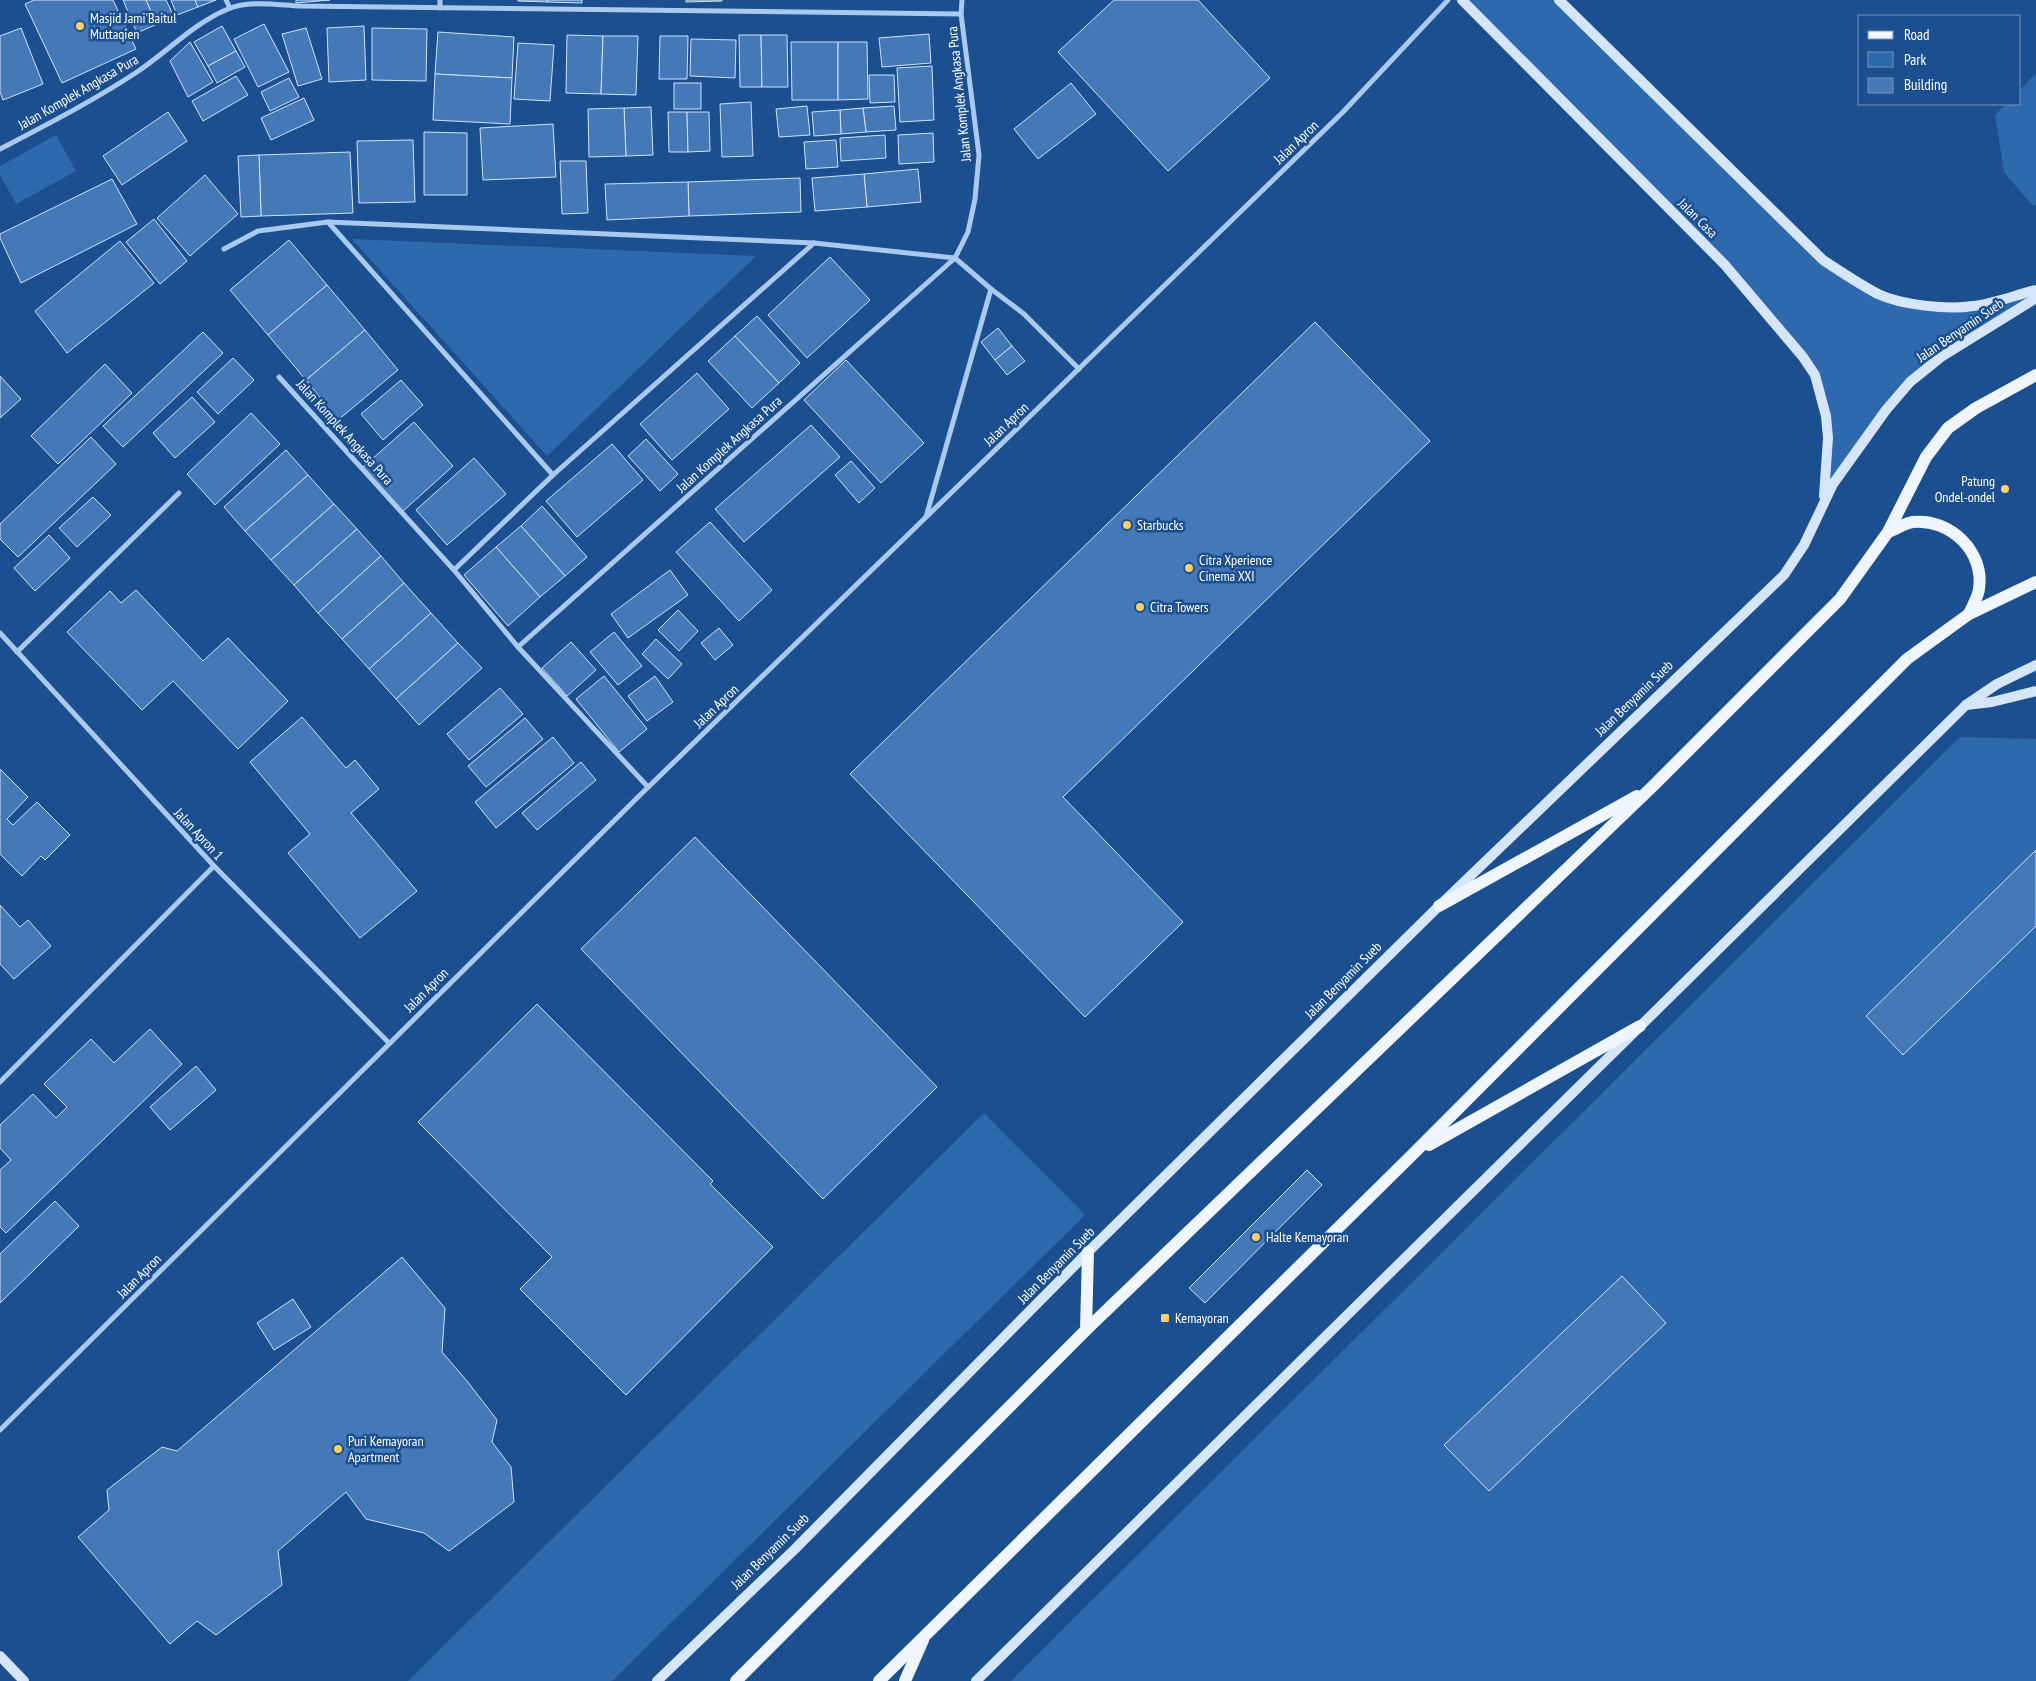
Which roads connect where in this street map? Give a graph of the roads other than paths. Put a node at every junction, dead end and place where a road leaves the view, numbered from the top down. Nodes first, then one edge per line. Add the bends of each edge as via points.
1 (226, 0) edge
2 (440, 0) edge
3 (962, 0) edge
4 (1448, 0) edge
5 (1462, 0) edge
6 (1559, 0) edge
7 (230, 8) junction
8 (440, 8) junction
9 (961, 14) junction
10 (0, 149) edge
11 (328, 222) junction
12 (814, 242) junction
13 (224, 249) dead end
14 (955, 258) junction
15 (991, 289) junction
16 (2036, 290) edge
17 (2036, 298) edge
18 (1079, 369) junction
19 (2036, 375) edge
20 (279, 377) dead end
21 (553, 475) junction
22 (179, 493) dead end
23 (1824, 500) junction
24 (926, 518) junction
25 (1888, 532) junction
26 (454, 570) junction
27 (2036, 582) edge
28 (1969, 614) junction
29 (0, 633) edge
30 (518, 647) junction
31 (16, 652) junction
32 (2036, 664) edge
33 (2036, 691) edge
34 (1966, 705) junction
35 (648, 786) junction
36 (1652, 787) junction
37 (214, 866) junction
38 (1439, 906) junction
39 (1640, 1026) junction
40 (389, 1043) junction
41 (0, 1082) edge
42 (1414, 1153) junction
43 (1088, 1252) junction
44 (1086, 1330) junction
45 (0, 1430) edge
46 (926, 1633) junction
47 (0, 1656) edge
48 (24, 1681) edge
49 (657, 1681) edge
50 (736, 1681) edge
51 (879, 1681) edge
52 (905, 1681) edge
53 (976, 1681) edge

1 - 7 street
2 - 8 street
3 - 9 street, Jalan Komplek Angkasa Pura
4 - 18 street, Jalan Apron via 1343,112
5 - 23 main road, Jalan Casa via 1725,265 1803,357 1815,374 1826,416 1828,438
6 - 16 main road via 1823,260 1852,280 1880,295 1938,306 1972,307
7 - 8 street, Jalan Komplek Angkasa Pura via 262,4
7 - 10 street, Jalan Komplek Angkasa Pura via 210,18 137,72
8 - 9 street, Jalan Komplek Angkasa Pura
9 - 14 street, Jalan Komplek Angkasa Pura via 979,155 968,232
11 - 12 street
11 - 13 street via 258,231
11 - 21 street
12 - 14 street
12 - 21 street
14 - 15 street
14 - 30 street, Jalan Komplek Angkasa Pura
15 - 18 street via 1024,314
15 - 24 street
17 - 23 main road, Jalan Benyamin Sueb via 1941,356 1910,382 1886,410
18 - 24 street, Jalan Apron
19 - 25 main road via 1976,408 1948,428 1926,458
20 - 26 street, Jalan Komplek Angkasa Pura
21 - 26 street
22 - 31 street
23 - 38 main road, Jalan Benyamin Sueb via 1804,545 1784,575
24 - 35 street, Jalan Apron
25 - 28 main road via 1913,522 1940,525 1963,539 1977,562 1978,571 1979,589
25 - 36 main road via 1840,599
26 - 30 street, Jalan Komplek Angkasa Pura
27 - 28 main road
28 - 42 main road via 1907,659 1875,689
29 - 31 street, Jalan Apron 1
30 - 35 street, Jalan Komplek Angkasa Pura
31 - 37 street, Jalan Apron 1
32 - 34 main road
33 - 34 main road
34 - 39 main road
35 - 40 street, Jalan Apron
36 - 38 main road
36 - 44 main road
37 - 40 street, Jalan Apron 1
37 - 41 street
38 - 43 main road, Jalan Benyamin Sueb
39 - 42 main road
39 - 53 main road
40 - 45 street, Jalan Apron
42 - 46 main road
43 - 44 main road
43 - 49 main road, Jalan Benyamin Sueb via 795,1549
44 - 50 main road
46 - 51 main road
46 - 52 main road
47 - 48 main road

